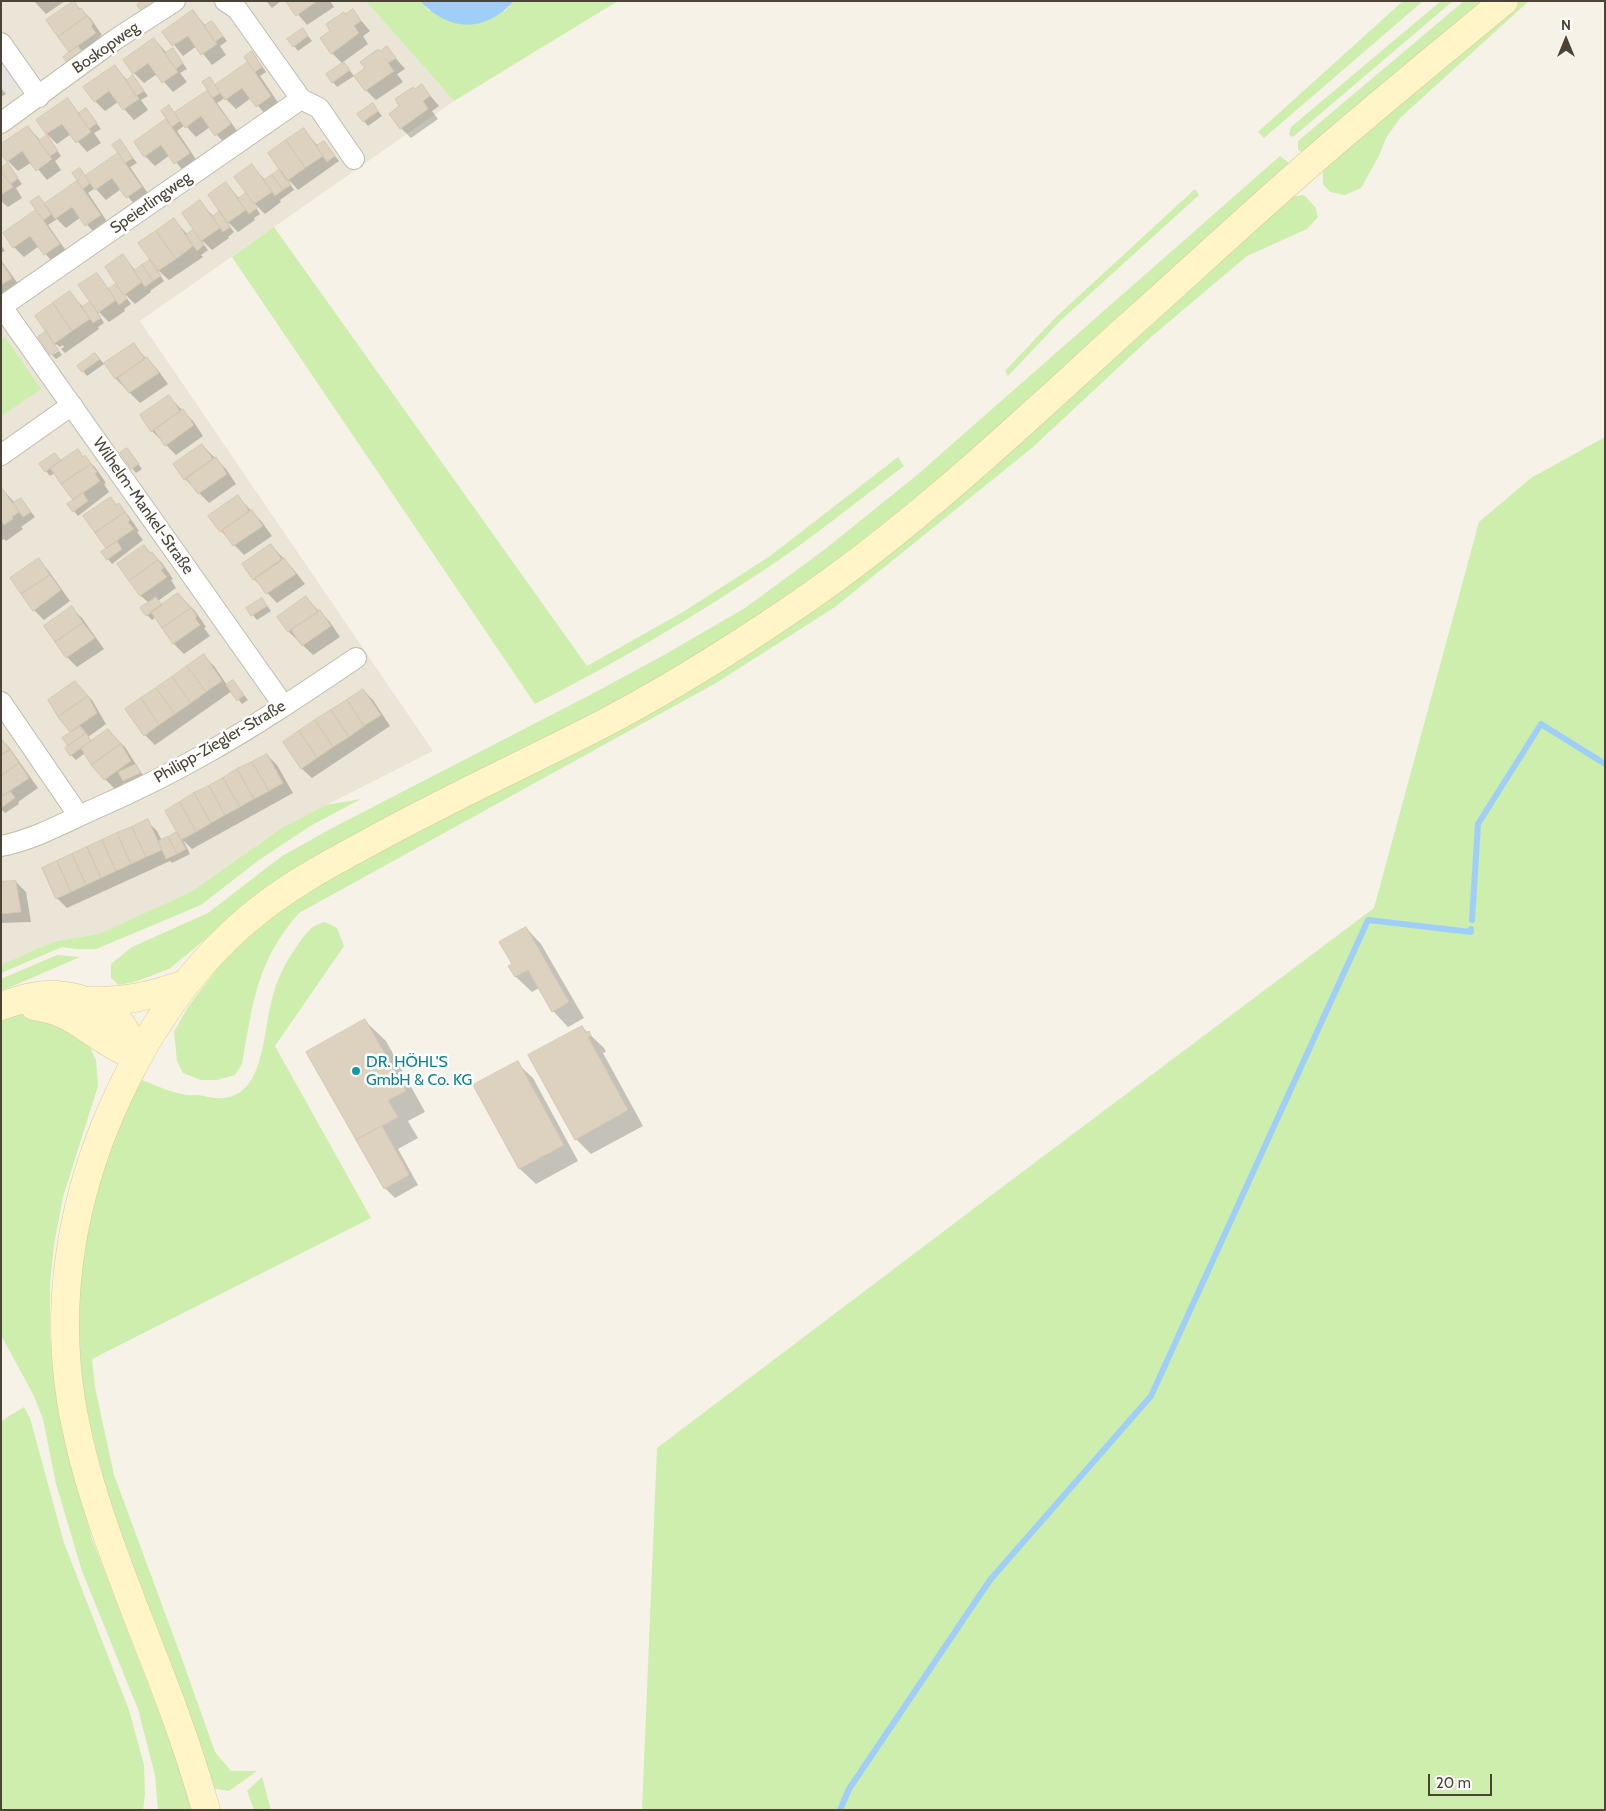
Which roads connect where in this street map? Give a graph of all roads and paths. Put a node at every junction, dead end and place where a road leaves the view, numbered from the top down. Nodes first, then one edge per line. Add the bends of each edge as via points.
1 (175, 1) edge
2 (225, 1) edge
3 (1504, 1) edge
4 (1, 43) edge
5 (39, 97) junction
6 (301, 99) junction
7 (1, 123) edge
8 (354, 159) dead end
9 (1, 307) edge
10 (72, 405) junction
11 (1, 455) edge
12 (356, 658) dead end
13 (1, 702) edge
14 (284, 706) junction
15 (79, 816) junction
16 (1, 846) edge
17 (185, 984) junction
18 (84, 1001) junction
19 (3, 1005) edge
20 (136, 1058) junction
21 (206, 1810) edge

1 - 5 street, Boskopweg via 116,39
2 - 6 street via 238,9
3 - 17 main road via 1301,171 1011,433 860,559 742,642 644,701 335,860 245,921
4 - 5 street
5 - 7 street, Boskopweg
6 - 8 street via 319,108
6 - 9 street, Speierlingweg
9 - 10 street, Wilhelm-Mankel-Straße
10 - 11 street
10 - 14 street, Wilhelm-Mankel-Straße
12 - 14 street, Philipp-Ziegler-Straße
13 - 15 street
14 - 15 street, Philipp-Ziegler-Straße via 205,754
15 - 16 street, Philipp-Ziegler-Straße via 21,841
17 - 18 main road via 142,998
17 - 20 main road
18 - 19 main road via 69,996 32,996
18 - 20 main road via 120,1023
19 - 20 main road via 48,1008 66,1015
20 - 21 main road via 97,1146 74,1228 65,1314 67,1369 74,1418 92,1489 196,1774

